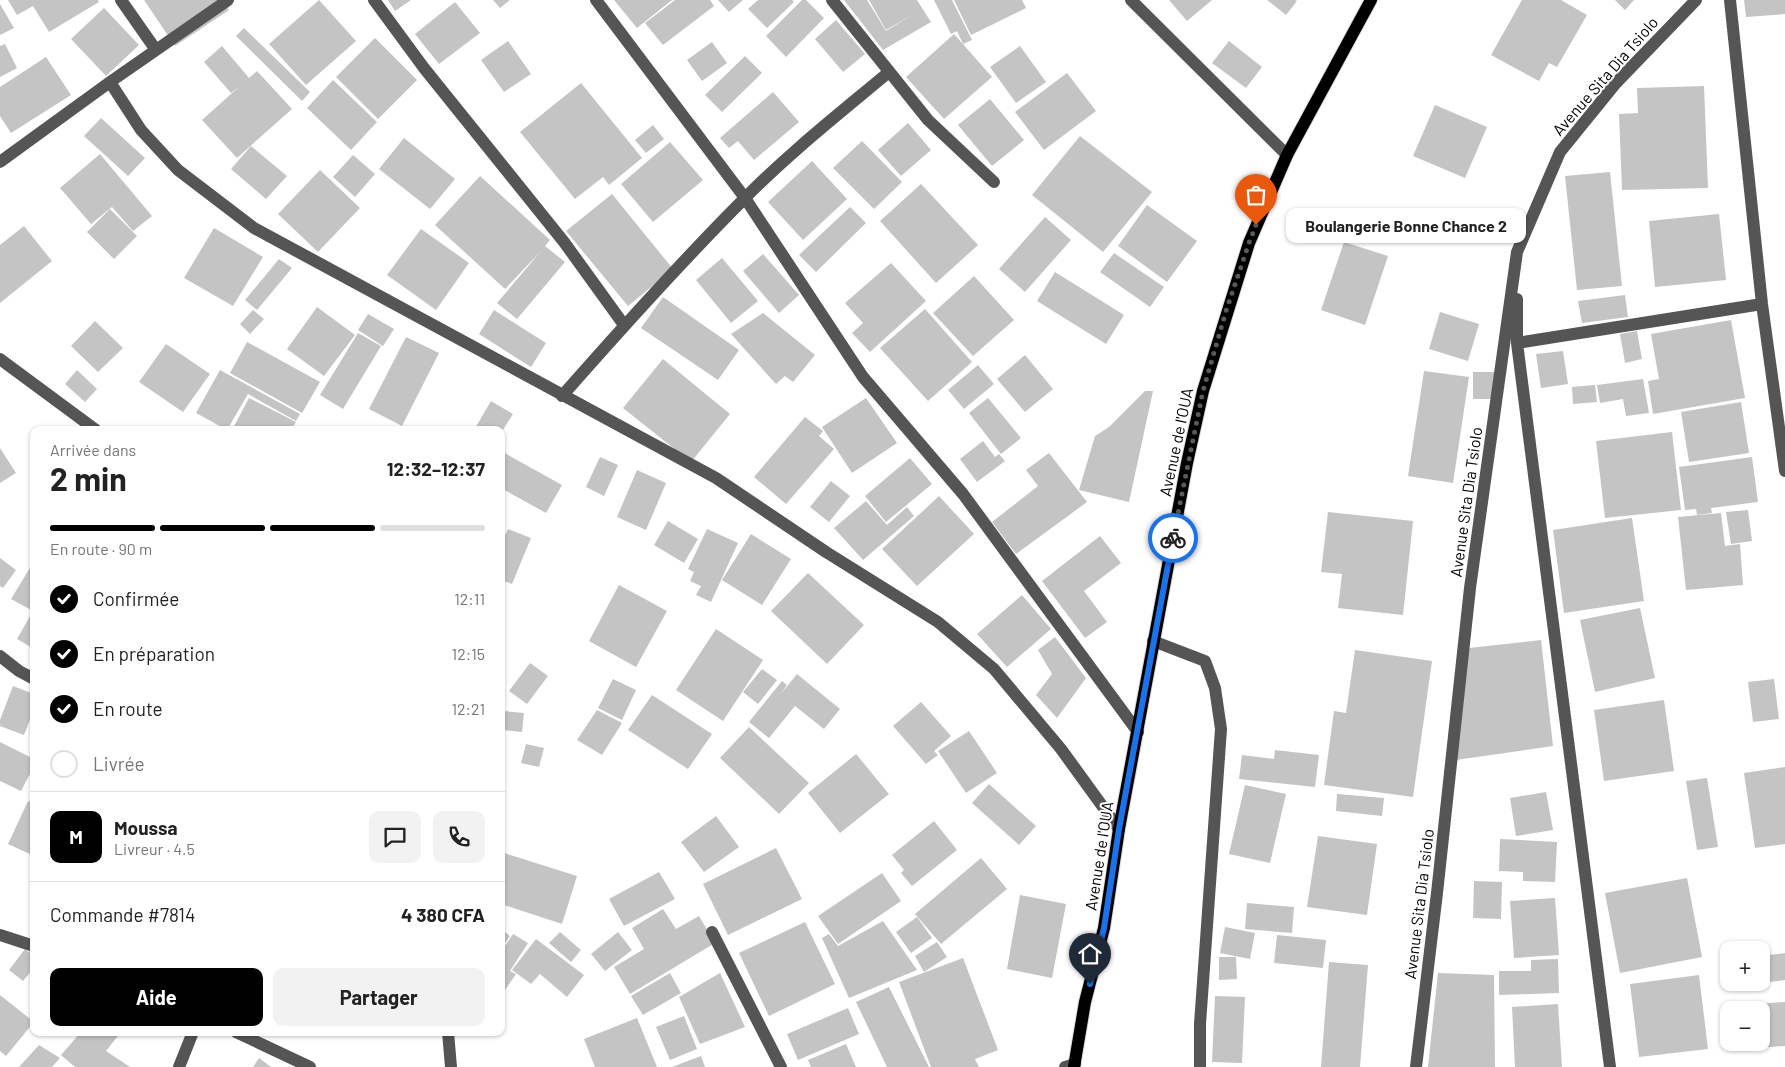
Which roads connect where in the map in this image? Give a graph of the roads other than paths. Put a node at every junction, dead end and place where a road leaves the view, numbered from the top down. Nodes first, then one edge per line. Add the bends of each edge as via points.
1 (121, 0) edge
2 (228, 0) edge
3 (374, 0) edge
4 (596, 0) edge
5 (832, 0) edge
6 (1131, 0) edge
7 (1371, 0) edge
8 (1696, 0) edge
9 (1730, 0) edge
10 (156, 50) junction
11 (889, 72) junction
12 (110, 82) junction
13 (1287, 154) junction
14 (0, 162) edge
15 (994, 182) dead end
16 (745, 198) junction
17 (1517, 252) junction
18 (1762, 304) junction
19 (624, 325) junction
20 (1517, 343) junction
21 (0, 359) edge
22 (562, 396) junction
23 (91, 426) edge
24 (1785, 470) edge
25 (1154, 641) junction
26 (0, 656) edge
27 (30, 677) edge
28 (1138, 732) junction
29 (1119, 829) junction
30 (712, 932) dead end
31 (0, 935) edge
32 (30, 945) edge
33 (191, 1036) edge
34 (244, 1036) edge
35 (448, 1036) edge
36 (1071, 1066) edge
37 (179, 1067) edge
38 (310, 1067) edge
39 (452, 1067) edge
40 (781, 1067) edge
41 (1200, 1067) edge
42 (1416, 1067) edge
43 (1610, 1067) edge

1 - 10 street
2 - 10 street
3 - 19 street via 424,68 564,242
4 - 16 street
5 - 11 street
6 - 13 street
7 - 13 main road, Avenue de l'OUA
8 - 17 street, Avenue Sita Dia Tsiolo via 1616,83 1560,152
9 - 18 street
10 - 12 street
11 - 15 street via 928,120
11 - 16 street
12 - 14 street
12 - 22 street via 141,130 178,170 254,228
13 - 25 main road, Avenue de l'OUA via 1249,243 1203,391
16 - 19 street
16 - 28 street via 863,377 964,494
17 - 20 street
17 - 42 street, Avenue Sita Dia Tsiolo via 1470,588
18 - 20 street
18 - 24 street
19 - 22 street
20 - 43 street
21 - 23 street
22 - 29 street via 716,478 938,622 994,669 1061,749
25 - 28 main road, Avenue de l'OUA
25 - 41 street via 1205,661 1215,688 1222,729 1200,1024
26 - 27 street
28 - 29 main road, Avenue de l'OUA
29 - 36 main road, Avenue de l'OUA via 1104,928
30 - 40 street
31 - 32 street
33 - 37 street
34 - 38 street
35 - 39 street

